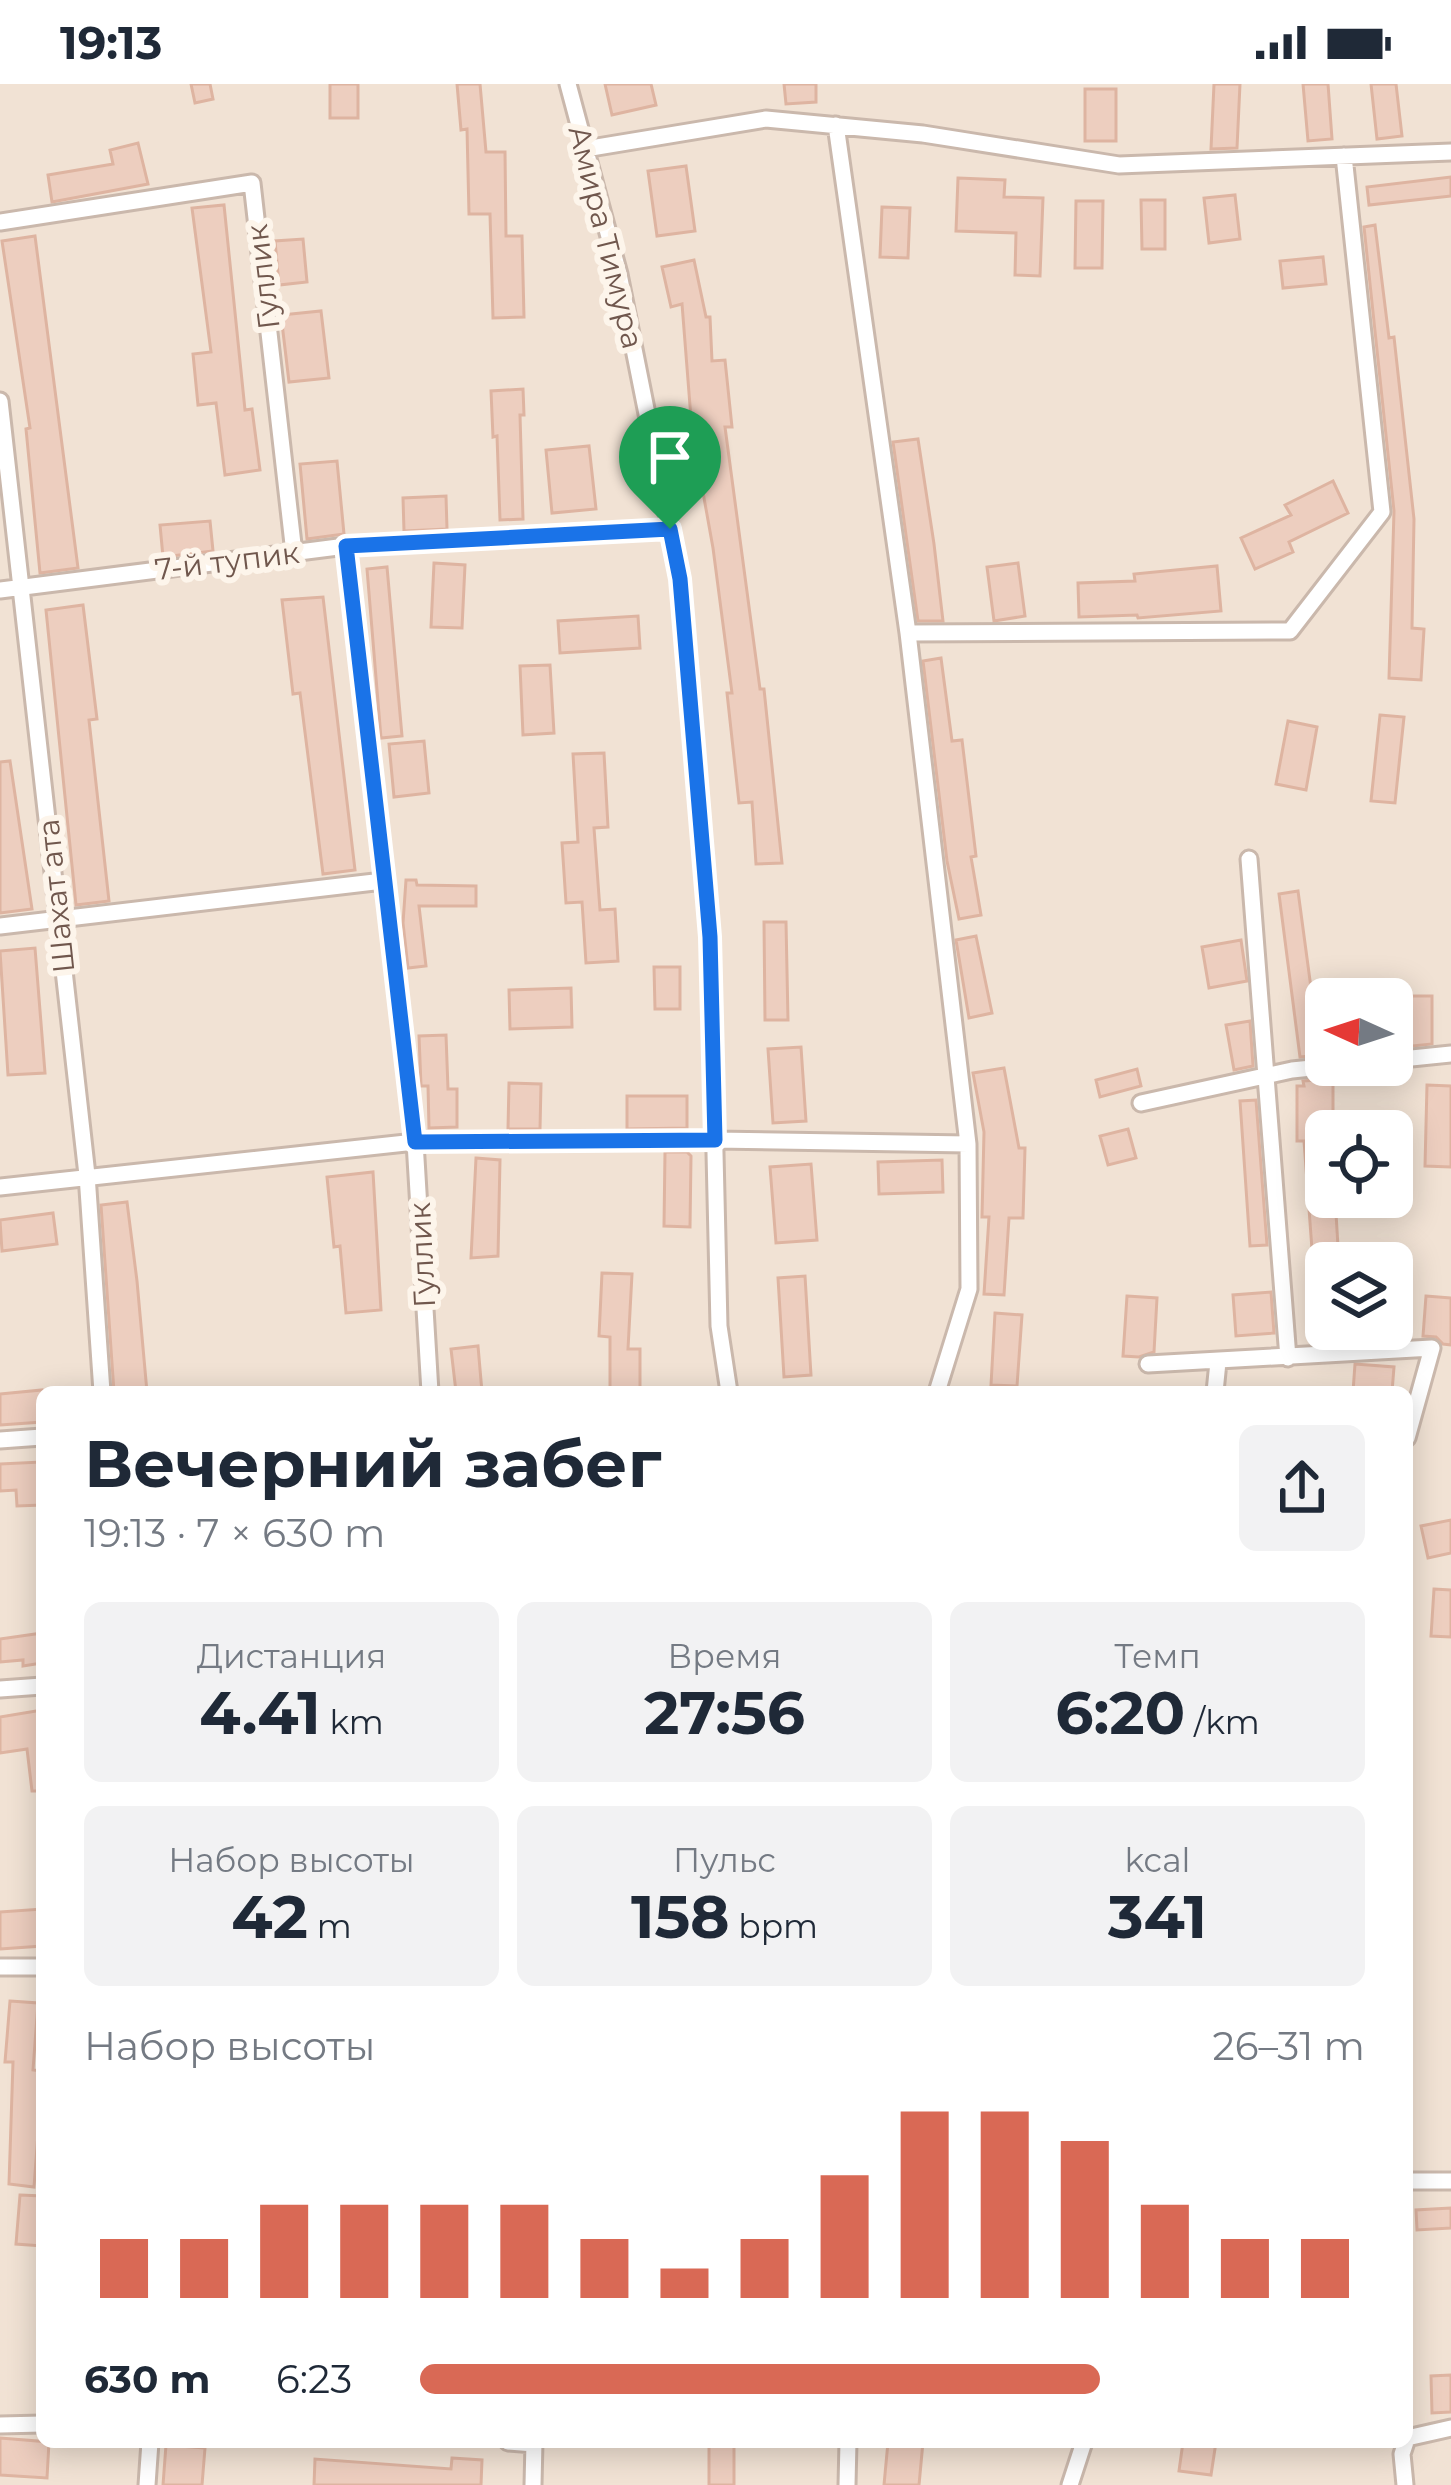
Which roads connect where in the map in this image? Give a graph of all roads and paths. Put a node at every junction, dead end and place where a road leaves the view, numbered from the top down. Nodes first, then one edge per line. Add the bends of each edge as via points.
1 (568, 84) edge
2 (836, 125) junction
3 (586, 149) junction
4 (1451, 152) edge
5 (1344, 156) junction
6 (0, 222) edge
7 (0, 401) edge
8 (670, 529) junction
9 (346, 546) junction
10 (294, 553) junction
11 (21, 587) junction
12 (0, 590) edge
13 (908, 633) junction
14 (1249, 859) dead end
15 (383, 881) junction
16 (59, 920) junction
17 (0, 926) edge
18 (1451, 1054) edge
19 (1413, 1058) edge
20 (1305, 1070) edge
21 (1266, 1076) junction
22 (1141, 1103) dead end
23 (715, 1140) junction
24 (415, 1142) junction
25 (968, 1144) junction
26 (87, 1175) junction
27 (0, 1186) edge
28 (1288, 1358) junction
29 (1218, 1362) junction
30 (1148, 1364) dead end
31 (102, 1386) edge
32 (430, 1386) edge
33 (728, 1386) edge
34 (939, 1386) edge
35 (1215, 1386) edge
36 (1413, 1416) edge
37 (36, 1437) edge
38 (0, 1440) edge
39 (36, 1686) edge
40 (0, 1689) edge
41 (0, 1967) edge
42 (36, 1967) edge
43 (1413, 2181) edge
44 (1451, 2181) edge
45 (36, 2424) edge
46 (0, 2425) edge
47 (1451, 2428) edge
48 (1413, 2436) edge
49 (150, 2448) edge
50 (534, 2448) edge
51 (848, 2448) edge
52 (1082, 2448) edge
53 (1404, 2448) edge
54 (147, 2485) edge
55 (533, 2485) edge
56 (847, 2485) edge
57 (1070, 2485) edge
58 (1405, 2485) edge

1 - 3 street, Амира Тимура
2 - 3 street via 766,118
2 - 5 street via 1119,165
2 - 13 street
3 - 8 street, Амира Тимура
4 - 5 street
5 - 13 street via 1382,512 1290,631
6 - 10 street, Гуллик via 252,183
7 - 11 street, Шахат ата
8 - 9 street, 7-й тупик
8 - 23 street, Амира Тимура via 710,937
9 - 10 street, 7-й тупик
9 - 15 street, Гуллик
10 - 11 street, 7-й тупик
11 - 12 street, 7-й тупик
11 - 16 street, Шахат ата
13 - 25 street
14 - 21 street
15 - 16 street
15 - 24 street, Гуллик
16 - 17 street
16 - 26 street, Шахат ата
18 - 19 street
20 - 21 street
21 - 22 street
21 - 28 street
23 - 24 street
23 - 25 street
23 - 33 street, Амира Тимура
24 - 26 street
24 - 32 street, Гуллик
25 - 34 street via 968,1289
26 - 27 street
26 - 31 street, Шахат ата
28 - 29 street
28 - 36 street via 1432,1348
29 - 30 street
29 - 35 street
37 - 38 street
39 - 40 street
41 - 42 street
43 - 44 street
45 - 46 street
47 - 48 street
49 - 54 street
50 - 55 street
51 - 56 street
52 - 57 street
53 - 58 street

